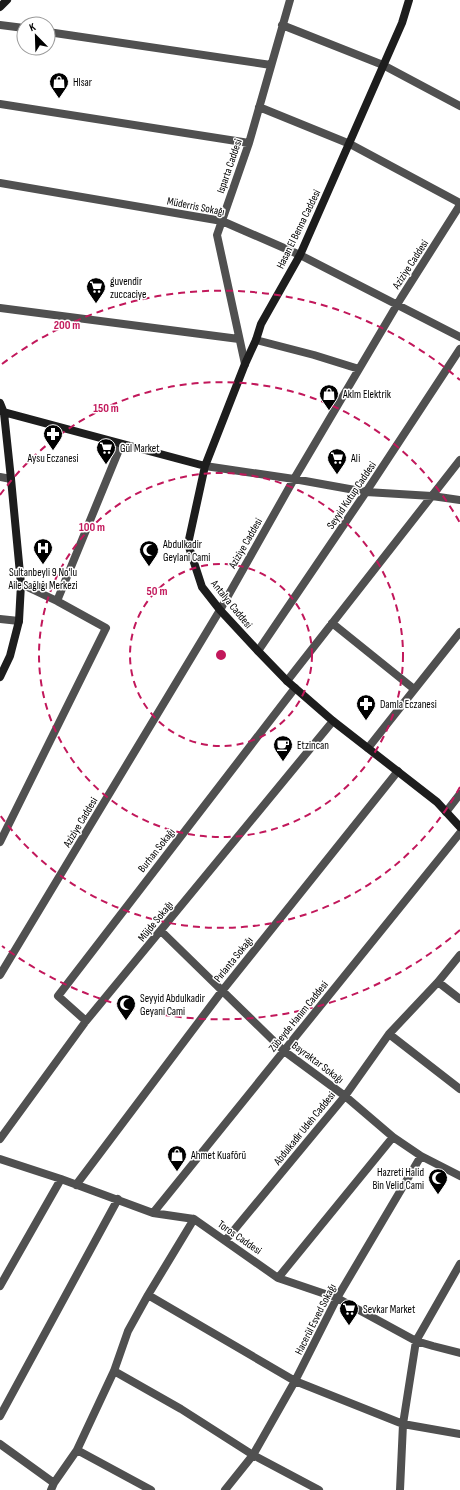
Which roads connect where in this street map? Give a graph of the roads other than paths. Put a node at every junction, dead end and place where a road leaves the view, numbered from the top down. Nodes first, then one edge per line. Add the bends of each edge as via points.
1 (7, 0) edge
2 (290, 0) edge
3 (409, 0) edge
4 (0, 7) edge
5 (0, 25) edge
6 (282, 25) junction
7 (16, 27) edge
8 (56, 33) edge
9 (271, 65) junction
10 (383, 65) junction
11 (0, 104) edge
12 (460, 106) edge
13 (259, 107) junction
14 (249, 143) junction
15 (350, 144) junction
16 (0, 183) edge
17 (460, 204) edge
18 (222, 221) junction
19 (300, 255) junction
20 (397, 304) junction
21 (0, 308) edge
22 (460, 337) edge
23 (239, 339) junction
24 (256, 340) junction
25 (460, 349) edge
26 (245, 364) junction
27 (359, 369) junction
28 (0, 403) edge
29 (2, 412) edge
30 (121, 445) junction
31 (460, 460) edge
32 (205, 466) junction
33 (0, 477) edge
34 (11, 479) junction
35 (294, 479) junction
36 (366, 492) junction
37 (432, 496) junction
38 (460, 500) edge
39 (21, 584) junction
40 (57, 601) junction
41 (220, 610) junction
42 (0, 619) edge
43 (19, 621) junction
44 (332, 623) junction
45 (460, 632) edge
46 (258, 651) junction
47 (0, 677) edge
48 (287, 681) junction
49 (295, 688) junction
50 (414, 690) junction
51 (333, 721) junction
52 (368, 748) junction
53 (398, 771) junction
54 (460, 794) edge
55 (446, 812) junction
56 (460, 827) edge
57 (460, 833) edge
58 (0, 842) edge
59 (161, 930) junction
60 (460, 955) edge
61 (0, 975) edge
62 (438, 982) junction
63 (222, 991) junction
64 (460, 999) edge
65 (86, 1021) junction
66 (389, 1034) junction
67 (284, 1050) junction
68 (460, 1089) edge
69 (345, 1096) junction
70 (393, 1137) junction
71 (0, 1139) edge
72 (421, 1156) junction
73 (0, 1159) edge
74 (460, 1176) edge
75 (61, 1179) junction
76 (76, 1185) junction
77 (118, 1199) junction
78 (153, 1213) junction
79 (194, 1219) junction
80 (225, 1241) junction
81 (460, 1264) edge
82 (278, 1278) junction
83 (0, 1286) edge
84 (148, 1295) junction
85 (338, 1298) junction
86 (416, 1341) junction
87 (460, 1352) edge
88 (114, 1371) junction
89 (295, 1381) junction
90 (0, 1416) edge
91 (402, 1424) junction
92 (460, 1434) edge
93 (0, 1444) edge
94 (77, 1450) junction
95 (254, 1455) junction
96 (53, 1487) edge
97 (151, 1490) edge
98 (225, 1490) edge
99 (319, 1490) edge
100 (400, 1490) edge

1 - 4 street
2 - 6 street, Isparta Caddesi
3 - 10 street, Hasan El Benna Caddesi via 402,23
5 - 7 street
6 - 9 street, Isparta Caddesi
6 - 10 street
8 - 9 street
9 - 13 street, Isparta Caddesi
10 - 12 street
10 - 15 street, Hasan El Benna Caddesi
11 - 14 street
13 - 14 street, Isparta Caddesi
13 - 15 street
14 - 18 street, Isparta Caddesi
15 - 17 street
15 - 19 street, Hasan El Benna Caddesi
16 - 18 street, Müderris Sokağı
17 - 20 street, Aziziye Caddesi
18 - 19 street, Müderris Sokağı
18 - 23 street, Isparta Caddesi via 217,235
19 - 20 street, Müderris Sokağı
19 - 24 street, Hasan El Benna Caddesi via 260,324
20 - 22 street, Müderris Sokağı
20 - 27 street, Aziziye Caddesi
21 - 23 street
23 - 26 street, Isparta Caddesi
24 - 26 street, Hasan El Benna Caddesi
24 - 27 street
25 - 36 street, Seyyid Kutup Caddesi
26 - 32 street, Hasan El Benna Caddesi
27 - 35 street, Aziziye Caddesi
28 - 29 street
29 - 30 street
29 - 34 street
30 - 32 street
30 - 40 street
31 - 37 street
32 - 35 street
32 - 41 street, Antalya Caddesi via 188,544 202,586
33 - 34 street
34 - 39 street
35 - 36 street
35 - 41 street, Aziziye Caddesi
36 - 37 street
36 - 46 street, Seyyid Kutup Caddesi
37 - 38 street
37 - 44 street
39 - 40 street
39 - 43 street
40 - 58 street via 106,628
41 - 46 street, Antalya Caddesi
41 - 61 street, Aziziye Caddesi
42 - 43 street
43 - 47 street via 10,656
44 - 48 street
44 - 50 street
45 - 50 street
46 - 48 street, Antalya Caddesi
48 - 49 street, Antalya Caddesi
49 - 51 street, Antalya Caddesi
49 - 65 street, Burhan Sokağı via 58,996
50 - 52 street
51 - 52 street, Antalya Caddesi
51 - 59 street, Müjde Sokağı
52 - 53 street, Antalya Caddesi
53 - 55 street, Antalya Caddesi
53 - 63 street, Pırlanta Sokağı
54 - 55 street
55 - 56 street, Antalya Caddesi
57 - 67 street, Zübeyde Hanım Caddesi
59 - 63 street, Bayraktar Sokağı
59 - 65 street, Müjde Sokağı
60 - 62 street, Abdulkadir Udeh Caddesi
62 - 64 street
62 - 66 street, Abdulkadir Udeh Caddesi
63 - 67 street, Bayraktar Sokağı
63 - 76 street, Pırlanta Sokağı
65 - 71 street, Müjde Sokağı
66 - 68 street
66 - 69 street, Abdulkadir Udeh Caddesi
67 - 69 street, Bayraktar Sokağı
67 - 78 street, Zübeyde Hanım Caddesi
69 - 70 street, Bayraktar Sokağı
69 - 80 street, Abdulkadir Udeh Caddesi
70 - 72 street, Bayraktar Sokağı
70 - 82 street
72 - 74 street, Bayraktar Sokağı
72 - 85 street, Hacerül Esved Sokağı
73 - 75 street, Toros Caddesi
75 - 76 street, Toros Caddesi
75 - 83 street
76 - 77 street, Toros Caddesi
77 - 78 street, Toros Caddesi
77 - 90 street
78 - 79 street, Toros Caddesi
79 - 80 street, Toros Caddesi
79 - 84 street
80 - 82 street, Toros Caddesi
81 - 86 street
82 - 85 street, Toros Caddesi
84 - 88 street via 128,1331
84 - 89 street
85 - 86 street, Toros Caddesi
85 - 89 street, Hacerül Esved Sokağı
86 - 87 street, Toros Caddesi
86 - 91 street
88 - 94 street
88 - 95 street
89 - 91 street
89 - 95 street, Hacerül Esved Sokağı
91 - 92 street
91 - 100 street
93 - 96 street
94 - 96 street
94 - 97 street
95 - 98 street, Hacerül Esved Sokağı
95 - 99 street

